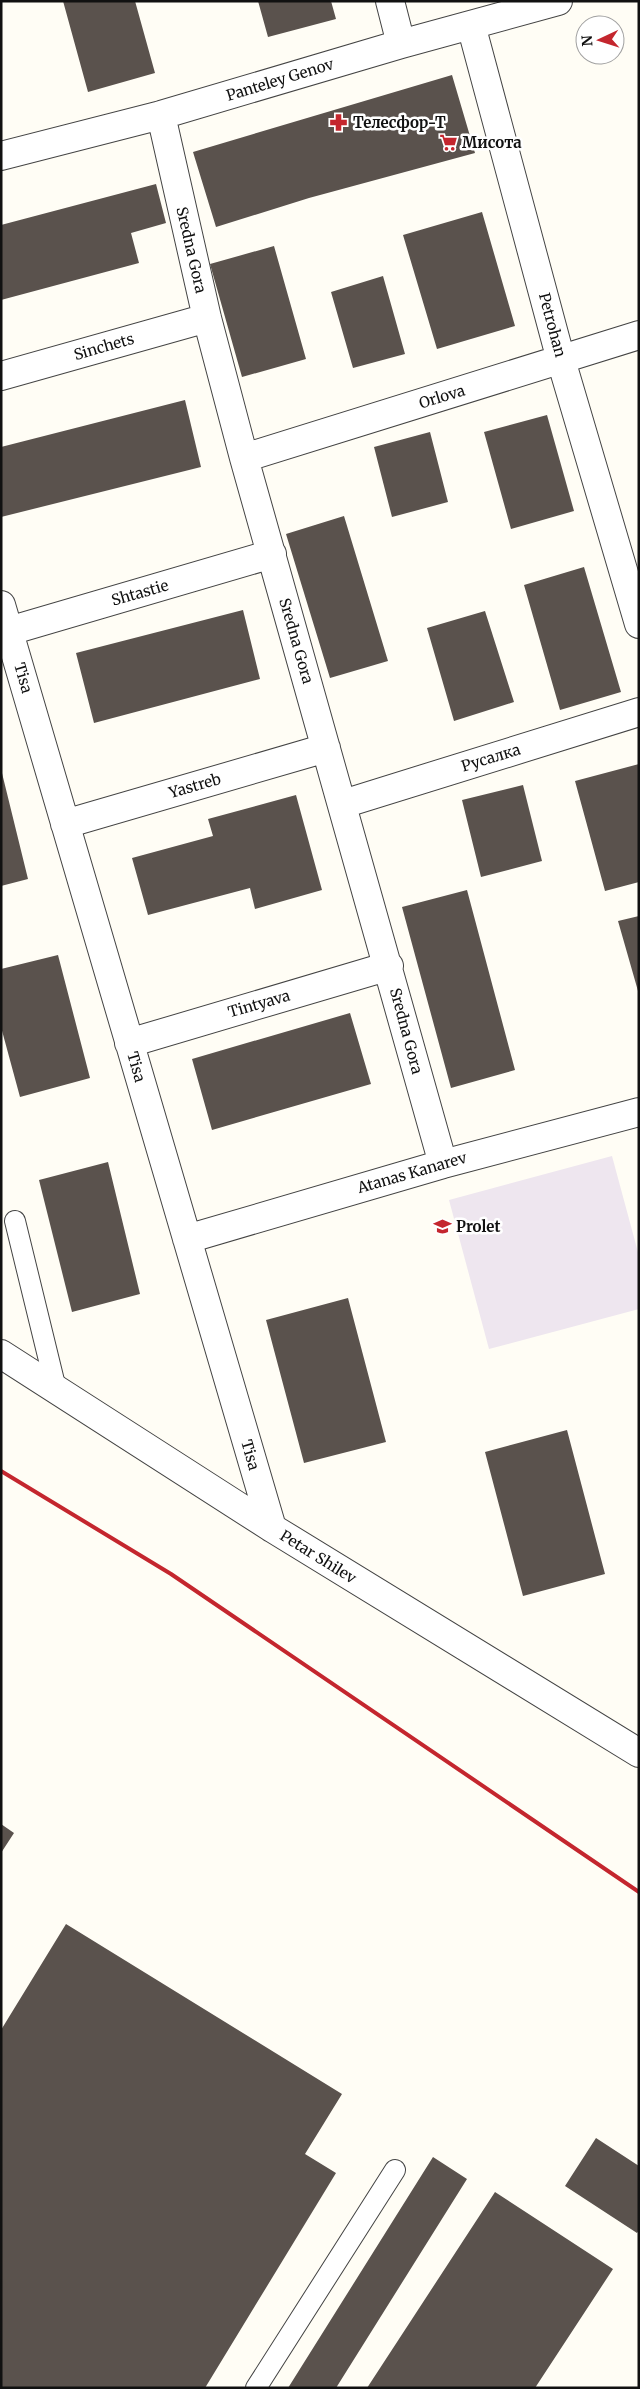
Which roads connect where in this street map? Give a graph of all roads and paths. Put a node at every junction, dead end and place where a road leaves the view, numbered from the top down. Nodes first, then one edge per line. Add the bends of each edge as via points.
1 (390, 1) edge
2 (558, 1) edge
3 (471, 25) junction
4 (401, 44) junction
5 (161, 115) junction
6 (1, 156) edge
7 (207, 318) junction
8 (639, 335) edge
9 (561, 360) junction
10 (1, 376) edge
11 (244, 458) junction
12 (272, 554) junction
13 (1, 605) edge
14 (639, 624) edge
15 (9, 631) junction
16 (639, 712) edge
17 (326, 748) junction
18 (343, 804) junction
19 (65, 824) junction
20 (389, 966) junction
21 (130, 1043) junction
22 (639, 1112) edge
23 (443, 1164) junction
24 (14, 1221) dead end
25 (187, 1239) junction
26 (1, 1354) edge
27 (56, 1389) junction
28 (272, 1528) junction
29 (639, 1753) edge
30 (396, 2170) dead end
31 (256, 2388) edge

1 - 4 street
2 - 3 street, Panteley Genov
3 - 4 street, Panteley Genov
3 - 9 street, Petrohan
4 - 5 street, Panteley Genov
5 - 6 street, Panteley Genov
5 - 7 street, Sredna Gora
7 - 10 street, Sinchets
7 - 11 street, Sredna Gora
8 - 9 street, Orlova
9 - 11 street, Orlova
9 - 14 street, Petrohan
11 - 12 street, Sredna Gora
12 - 15 street, Shtastie
12 - 17 street, Sredna Gora
13 - 15 street, Tisa
15 - 19 street, Tisa
16 - 18 street, Русалка
17 - 18 street, Sredna Gora
17 - 19 street, Yastreb
18 - 20 street, Sredna Gora
19 - 21 street, Tisa
20 - 21 street, Tintyava
20 - 23 street, Sredna Gora
21 - 25 street, Tisa
22 - 23 street, Atanas Kanarev
23 - 25 street, Atanas Kanarev
24 - 27 lane
25 - 28 street, Tisa
26 - 27 street, Petar Shilev
27 - 28 street, Petar Shilev
28 - 29 street, Petar Shilev
30 - 31 lane

